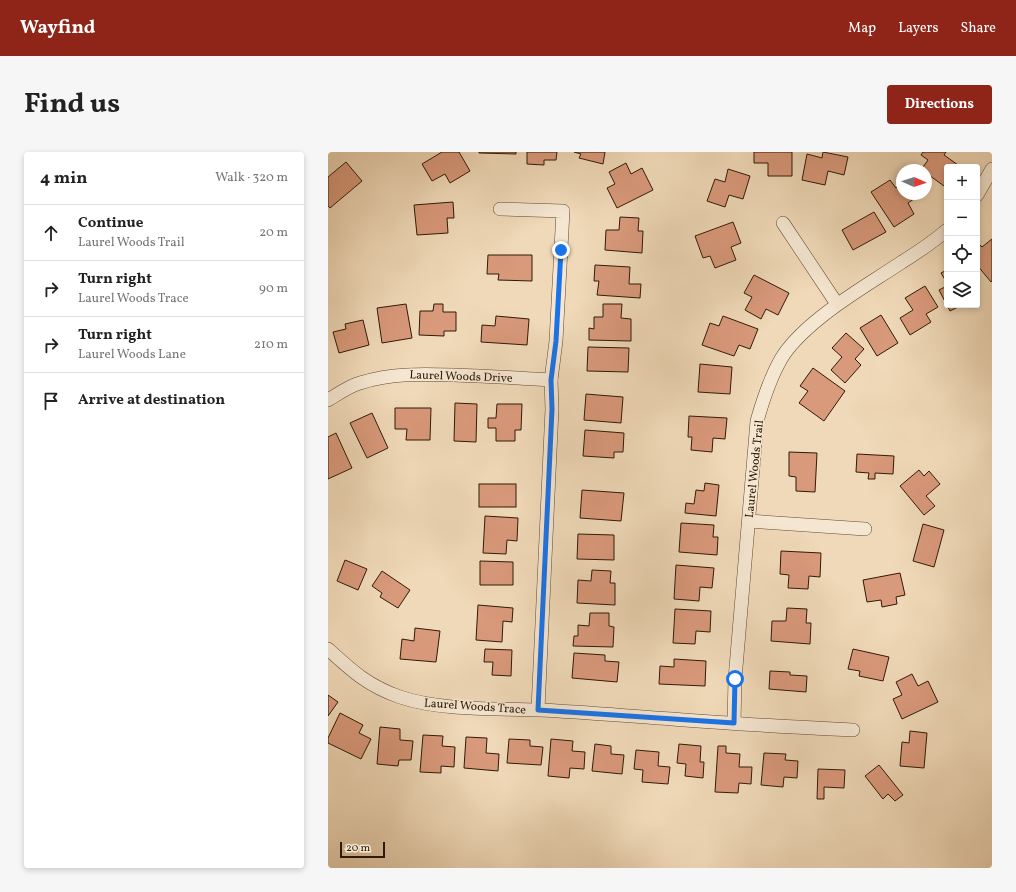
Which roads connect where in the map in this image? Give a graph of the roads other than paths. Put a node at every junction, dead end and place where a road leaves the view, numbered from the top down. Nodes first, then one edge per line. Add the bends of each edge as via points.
1 (992, 169) edge
2 (980, 190) edge
3 (500, 209) dead end
4 (783, 223) dead end
5 (944, 232) edge
6 (837, 304) junction
7 (551, 380) junction
8 (328, 400) edge
9 (749, 521) junction
10 (866, 529) dead end
11 (328, 649) edge
12 (538, 710) junction
13 (734, 723) junction
14 (853, 730) dead end

1 - 2 street
3 - 7 street via 563,211 556,341
4 - 6 street
5 - 6 street, Laurel Woods Trail via 922,250
6 - 9 street, Laurel Woods Trail via 794,340 782,358 765,394 757,422
7 - 8 street, Laurel Woods Drive via 407,374 359,383
7 - 12 street via 552,417
9 - 10 street
9 - 13 street, Laurel Woods Trail via 735,679
11 - 12 street, Laurel Woods Trace via 368,683 411,700 429,704
12 - 13 street, Laurel Woods Trace
13 - 14 street, Laurel Woods Trace

